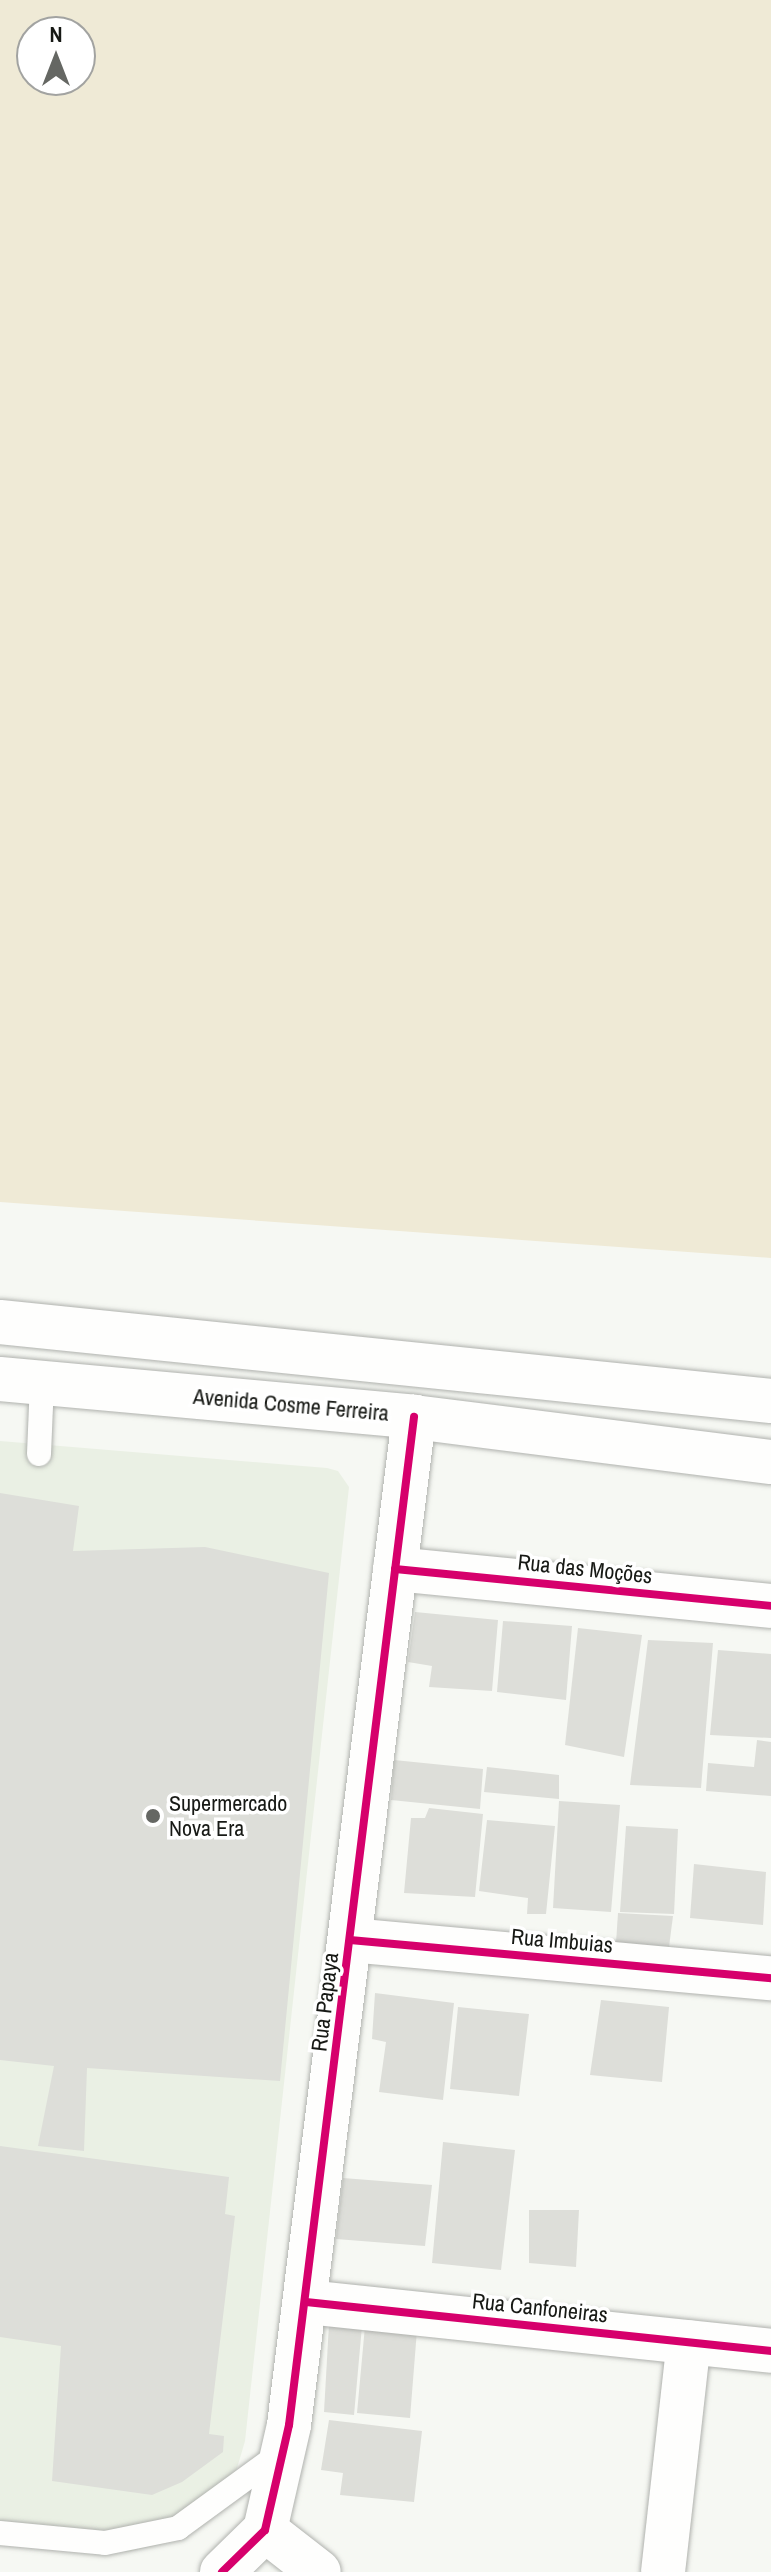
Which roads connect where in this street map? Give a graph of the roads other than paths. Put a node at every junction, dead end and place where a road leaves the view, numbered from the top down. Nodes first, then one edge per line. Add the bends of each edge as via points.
1 (0, 1322) edge
2 (21, 1381) edge
3 (771, 1401) edge
4 (414, 1417) junction
5 (39, 1454) dead end
6 (771, 1462) edge
7 (395, 1569) junction
8 (771, 1606) edge
9 (350, 1940) junction
10 (771, 1978) edge
11 (306, 2302) junction
12 (689, 2342) junction
13 (771, 2351) edge
14 (283, 2451) junction
15 (265, 2530) junction
16 (0, 2533) edge
17 (222, 2572) edge
18 (319, 2572) edge
19 (663, 2572) edge

1 - 3 street
2 - 4 street, Avenida Cosme Ferreira
2 - 5 lane
4 - 6 street, Avenida Cosme Ferreira
4 - 7 street, Rua Papaya
7 - 8 street, Rua das Moções
7 - 9 street, Rua Papaya
9 - 10 street, Rua Imbuias
9 - 11 street, Rua Papaya
11 - 12 street, Rua Canfoneiras
11 - 14 street, Rua Papaya
12 - 13 street, Rua Canfoneiras
12 - 19 street
14 - 15 street, Rua Papaya
14 - 16 lane via 178,2528 105,2543
15 - 17 street
15 - 18 street

